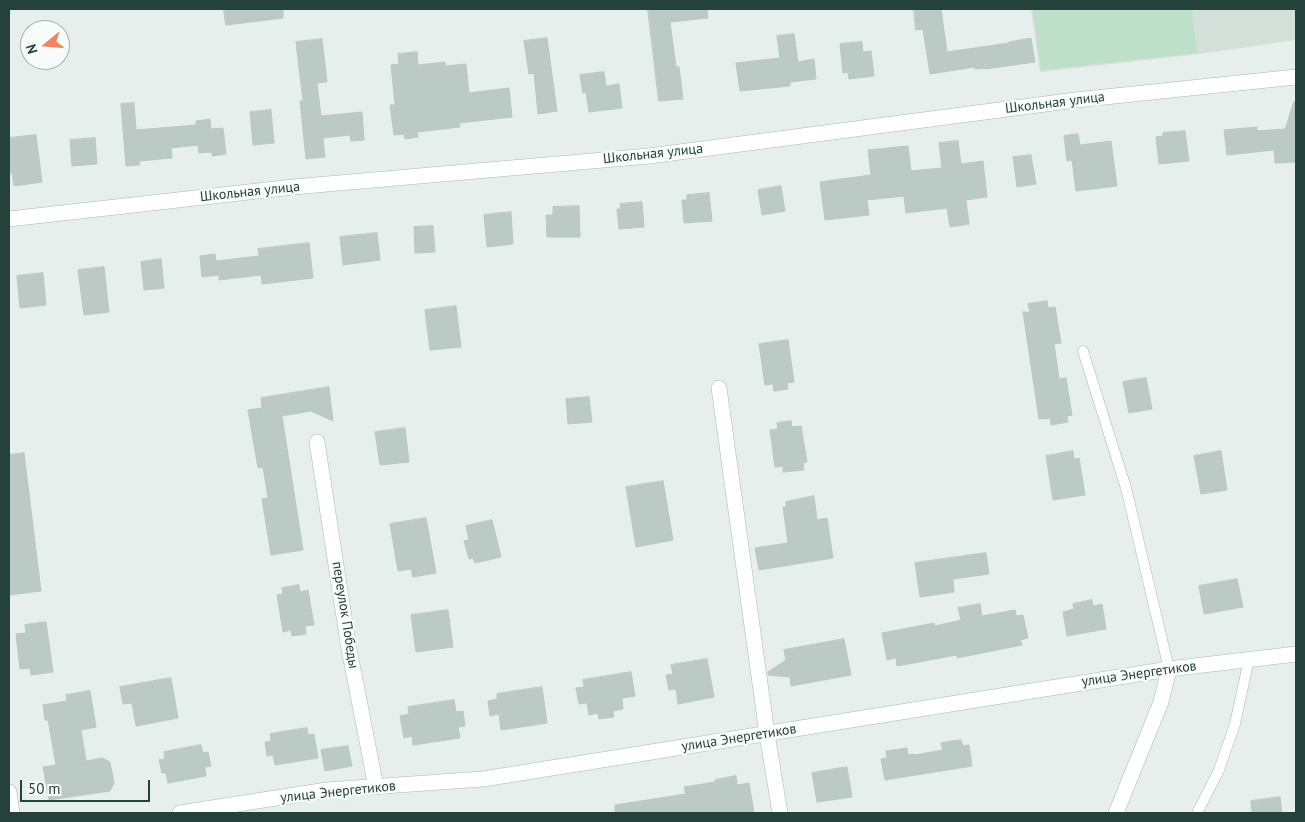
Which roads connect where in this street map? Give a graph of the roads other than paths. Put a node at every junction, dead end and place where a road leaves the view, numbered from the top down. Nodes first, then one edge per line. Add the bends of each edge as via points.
1 (1296, 77) edge
2 (9, 219) edge
3 (1083, 351) dead end
4 (719, 388) dead end
5 (317, 442) dead end
6 (1296, 654) edge
7 (1249, 659) junction
8 (1169, 669) junction
9 (767, 734) junction
10 (376, 787) junction
11 (9, 792) edge
12 (12, 813) edge
13 (180, 813) edge
14 (780, 813) edge
15 (1116, 813) edge
16 (1197, 813) edge

1 - 2 street, Школьная улица via 1076,100 649,156 294,187
3 - 8 lane via 1126,488
4 - 9 street
5 - 10 street, переулок Победы via 349,649
6 - 7 street, улица Энергетиков
7 - 8 street, улица Энергетиков
7 - 16 lane via 1235,724 1219,770
8 - 9 street, улица Энергетиков
8 - 15 street via 1161,702
9 - 10 street, улица Энергетиков via 483,778
9 - 14 street
10 - 13 street, улица Энергетиков via 327,790
11 - 12 street

